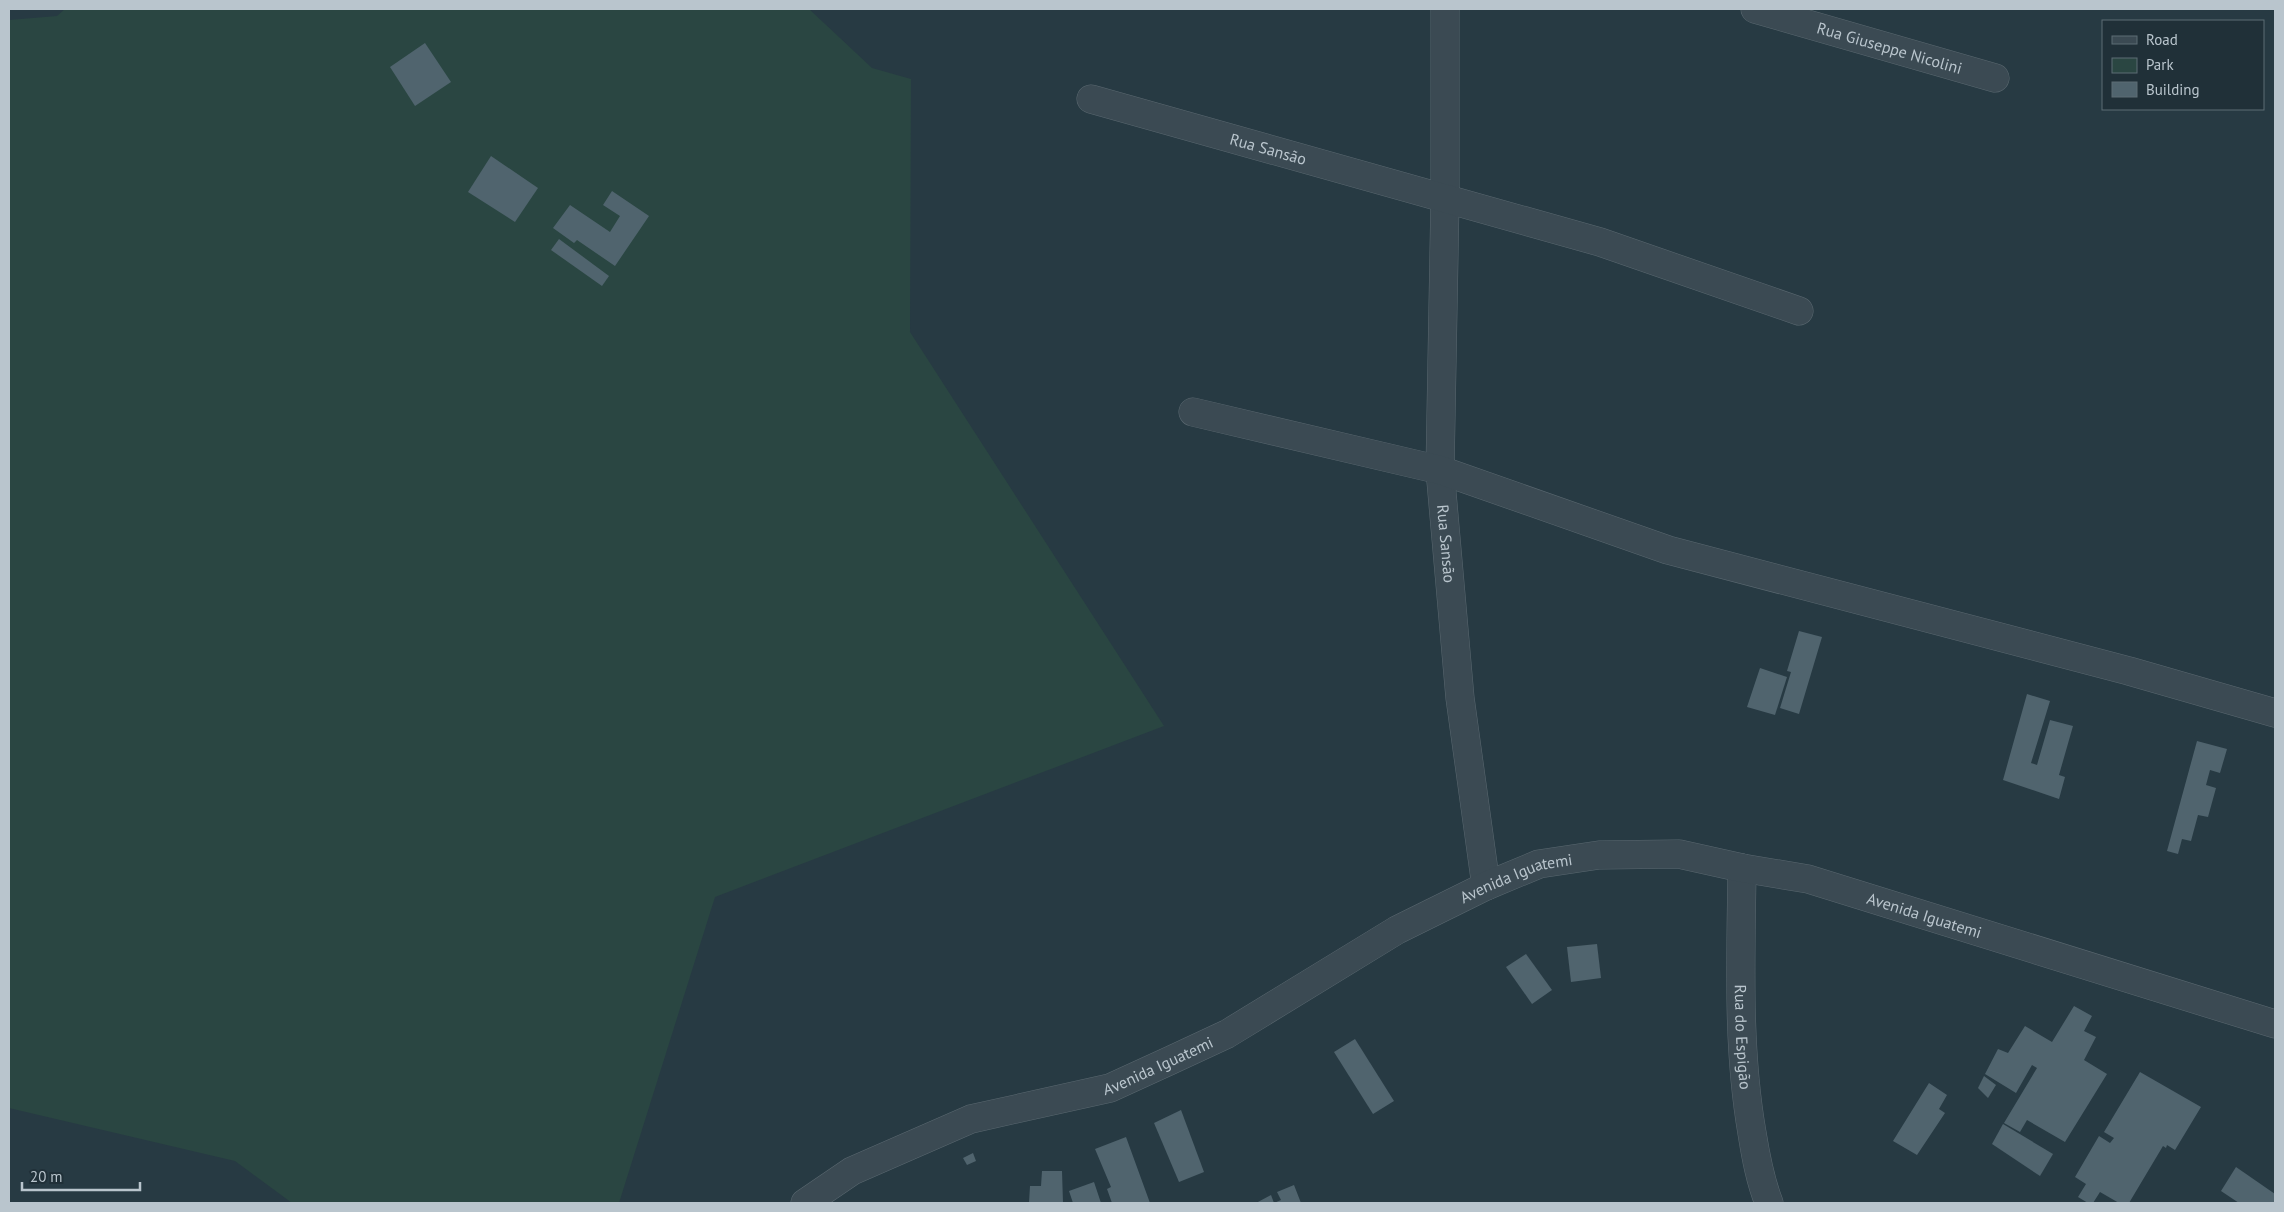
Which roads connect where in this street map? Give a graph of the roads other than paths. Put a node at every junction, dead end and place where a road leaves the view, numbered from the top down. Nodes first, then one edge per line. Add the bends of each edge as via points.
1 (1445, 9) edge
2 (1755, 9) edge
3 (1995, 78) dead end
4 (1092, 99) dead end
5 (1445, 199) junction
6 (1799, 311) dead end
7 (1193, 412) dead end
8 (1440, 470) junction
9 (2275, 713) edge
10 (1742, 868) junction
11 (1486, 886) junction
12 (2275, 1024) edge
13 (805, 1203) edge
14 (1769, 1203) edge

1 - 5 street, Rua Sansão
2 - 3 street, Rua Giuseppe Nicolini
4 - 5 street, Rua Sansão
5 - 6 street, Rua Sansão via 1600,242
5 - 8 street, Rua Sansão
7 - 8 street
8 - 9 street via 1668,550 2129,671
8 - 11 street, Rua Sansão via 1460,698
10 - 11 street, Avenida Iguatemi via 1679,854 1600,855 1539,864
10 - 12 street, Avenida Iguatemi via 1808,879
10 - 14 street, Rua do Espigão via 1740,1019 1746,1092 1760,1181
11 - 13 street, Avenida Iguatemi via 1397,930 1227,1034 1169,1062 1110,1088 972,1119 852,1170

